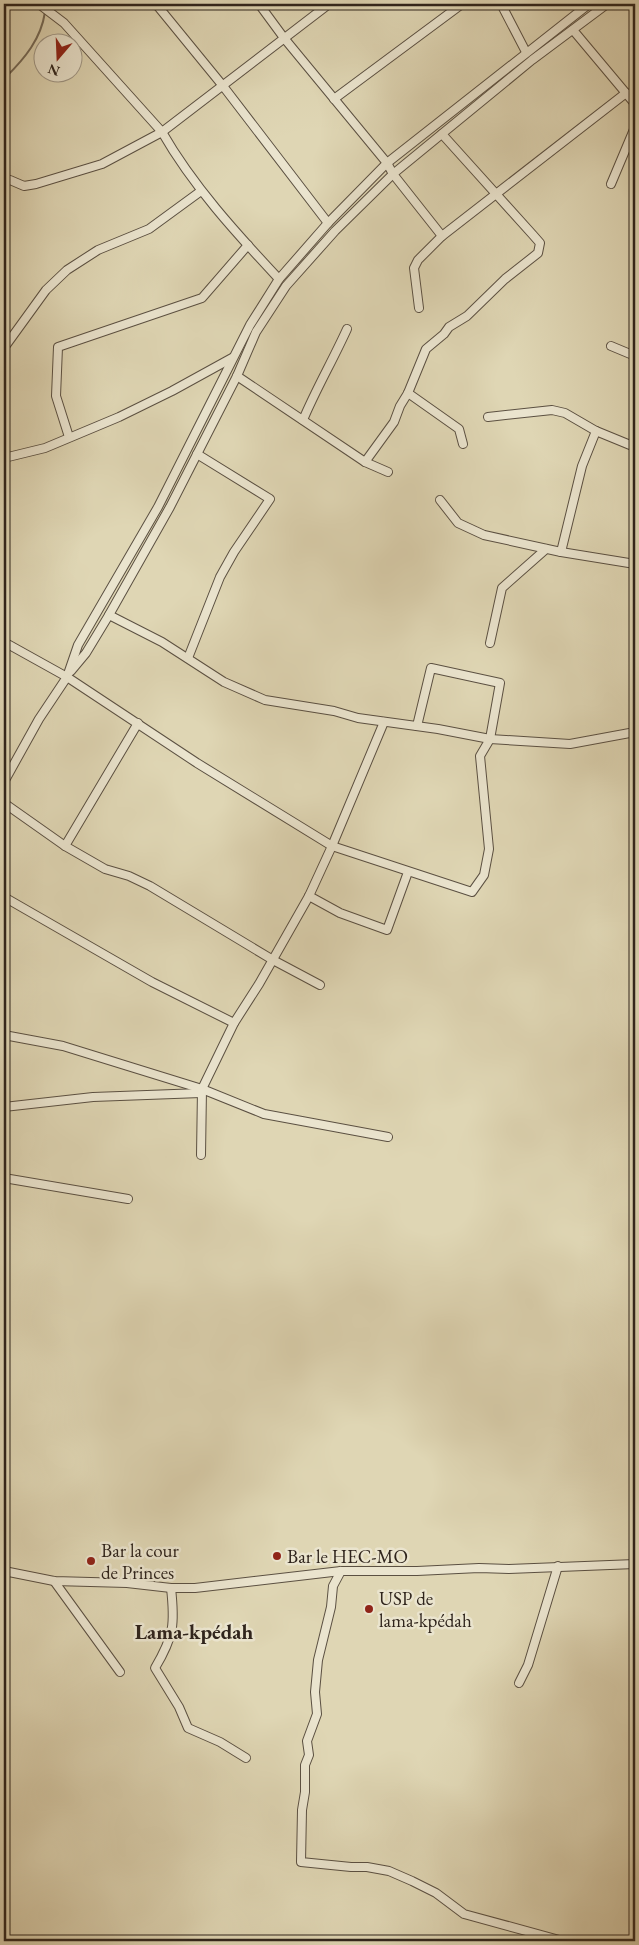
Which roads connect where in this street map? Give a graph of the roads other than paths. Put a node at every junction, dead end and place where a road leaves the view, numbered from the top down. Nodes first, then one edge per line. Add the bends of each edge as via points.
1 (39, 4) edge
2 (156, 4) edge
3 (259, 4) edge
4 (329, 4) edge
5 (462, 4) edge
6 (501, 4) edge
7 (589, 4) edge
8 (607, 4) edge
9 (573, 30) junction
10 (284, 38) junction
11 (526, 52) junction
12 (223, 86) junction
13 (626, 93) junction
14 (334, 98) junction
15 (635, 104) edge
16 (635, 127) edge
17 (162, 132) junction
18 (442, 134) junction
19 (387, 163) junction
20 (393, 174) junction
21 (10, 180) dead end
22 (611, 184) dead end
23 (201, 191) junction
24 (496, 195) junction
25 (328, 223) junction
26 (442, 236) junction
27 (248, 245) junction
28 (279, 279) junction
29 (419, 308) dead end
30 (347, 329) dead end
31 (611, 346) dead end
32 (4, 348) edge
33 (635, 356) edge
34 (233, 358) junction
35 (237, 376) junction
36 (408, 394) junction
37 (488, 417) dead end
38 (303, 420) junction
39 (596, 431) junction
40 (69, 438) junction
41 (463, 444) dead end
42 (635, 447) edge
43 (196, 454) junction
44 (4, 458) edge
45 (365, 462) junction
46 (388, 472) dead end
47 (440, 500) dead end
48 (546, 548) junction
49 (561, 552) junction
50 (635, 564) edge
51 (109, 616) junction
52 (4, 642) edge
53 (490, 643) dead end
54 (188, 658) junction
55 (67, 677) junction
56 (384, 722) junction
57 (138, 723) junction
58 (417, 726) junction
59 (635, 732) edge
60 (490, 739) junction
61 (4, 782) edge
62 (4, 803) edge
63 (65, 846) junction
64 (332, 846) junction
65 (408, 872) junction
66 (4, 896) edge
67 (309, 896) junction
68 (273, 960) junction
69 (320, 985) dead end
70 (234, 1023) junction
71 (4, 1035) edge
72 (202, 1091) junction
73 (4, 1107) edge
74 (388, 1137) dead end
75 (201, 1156) dead end
76 (4, 1178) edge
77 (128, 1199) dead end
78 (635, 1564) edge
79 (558, 1566) junction
80 (4, 1571) edge
81 (341, 1571) junction
82 (54, 1581) junction
83 (171, 1588) junction
84 (120, 1672) dead end
85 (518, 1683) dead end
86 (246, 1758) dead end
87 (558, 1940) edge

1 - 17 street via 64,23
2 - 12 street
3 - 10 street
4 - 10 street
5 - 14 street
6 - 11 street
7 - 11 street
8 - 9 street
9 - 13 street
9 - 18 street
10 - 12 street
10 - 14 street
11 - 19 street
12 - 17 street
12 - 25 street
13 - 15 street
13 - 24 street
14 - 19 street
16 - 22 street
17 - 21 street via 102,164 36,184 24,186
17 - 23 street
18 - 20 street
18 - 24 street
19 - 20 street
19 - 25 street
20 - 26 street
20 - 35 street via 335,231 286,286 256,332
23 - 27 street
23 - 32 street via 149,229 98,250 67,270 46,290
24 - 26 street
24 - 36 street via 540,243 538,253 426,349
25 - 28 street
26 - 29 street via 414,268
27 - 28 street
27 - 40 street via 202,298 58,347 56,396
28 - 34 street
30 - 38 street
31 - 33 street
34 - 40 street via 172,392
34 - 55 street via 158,507 78,645
35 - 38 street
35 - 43 street
36 - 41 street via 459,429
36 - 45 street via 394,422
37 - 39 street via 552,410 565,413
38 - 45 street
39 - 42 street
39 - 49 street via 582,466
40 - 44 street
43 - 51 street
43 - 54 street via 270,499 220,577
45 - 46 street
47 - 48 street via 458,523 484,535
48 - 49 street
48 - 53 street via 502,588
49 - 50 street
51 - 54 street
51 - 55 street
52 - 55 street
54 - 56 street via 224,682 265,700
55 - 57 street
55 - 61 street
56 - 58 street
56 - 64 street
57 - 63 street
57 - 64 street
58 - 60 street
58 - 60 street via 431,668 500,683
59 - 60 street via 570,744
60 - 65 street via 480,756 489,849 484,876 472,892
62 - 63 street
63 - 68 street via 105,869 150,886
64 - 65 street
64 - 67 street
65 - 67 street via 387,930 340,913
66 - 70 street via 152,982
67 - 68 street
68 - 69 street
68 - 70 street
70 - 72 street
71 - 72 street via 63,1046
72 - 73 street via 93,1097
72 - 74 street via 264,1114
72 - 75 street
76 - 77 street
78 - 79 street
79 - 81 street
79 - 85 street via 528,1665
80 - 82 street
81 - 83 street
81 - 87 street via 333,1586 318,1660 314,1692 317,1714 307,1741 309,1755 304,1765 301,1862 389,1871 436,1893 464,1914
82 - 83 street
82 - 84 street
83 - 86 street via 174,1624 168,1645 155,1668 188,1728

